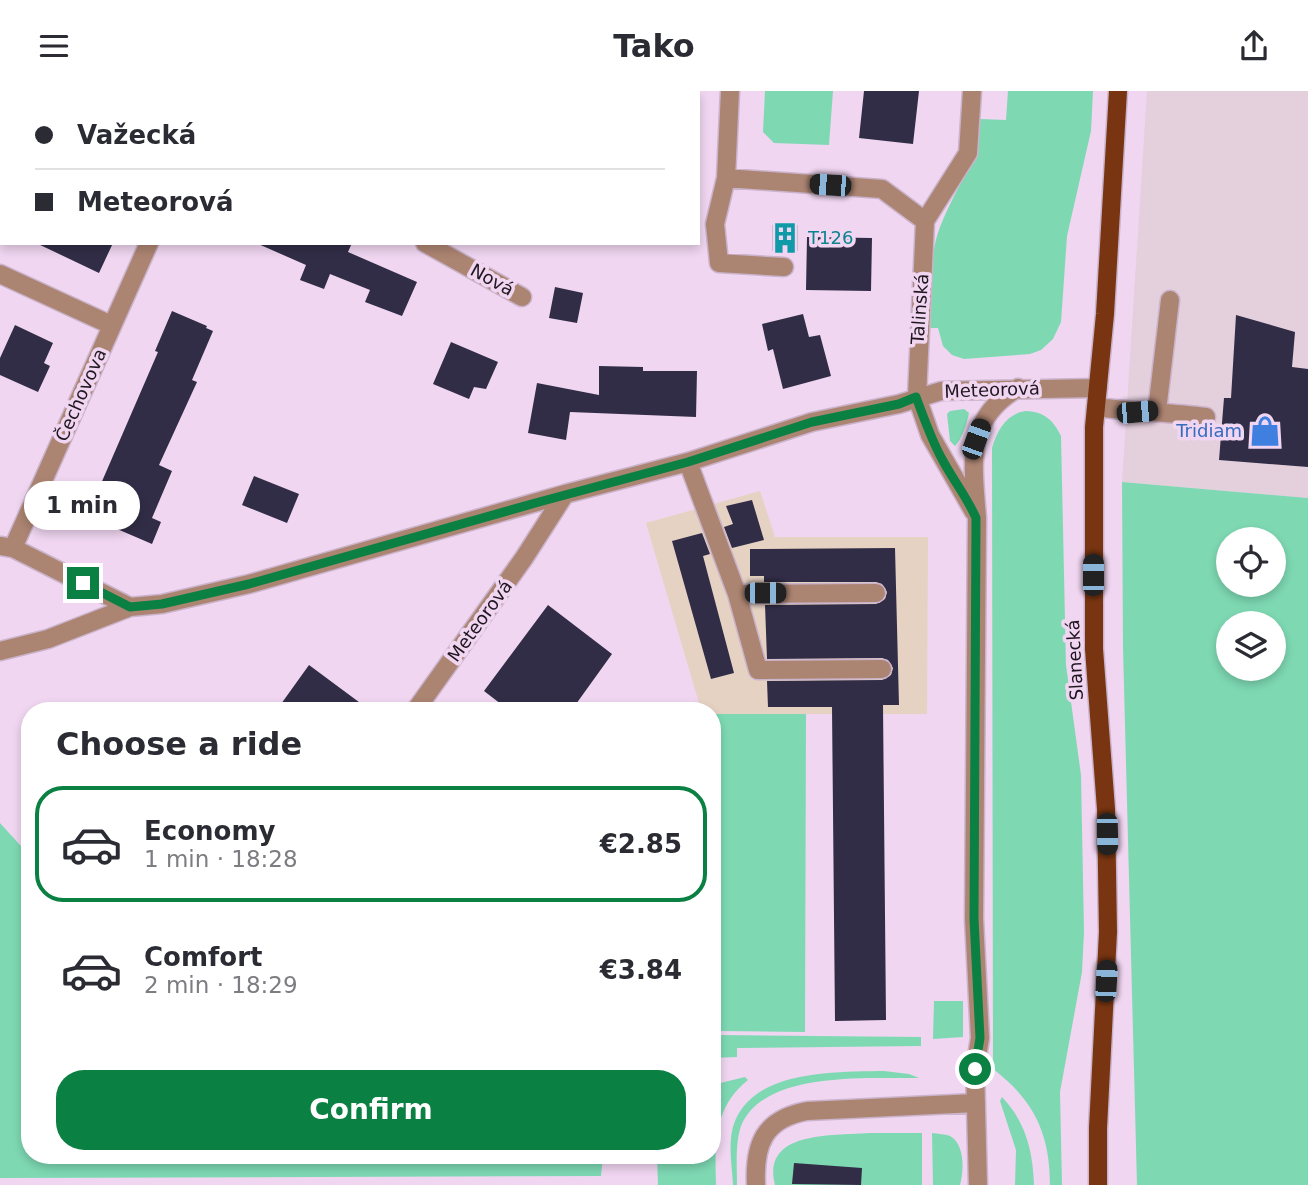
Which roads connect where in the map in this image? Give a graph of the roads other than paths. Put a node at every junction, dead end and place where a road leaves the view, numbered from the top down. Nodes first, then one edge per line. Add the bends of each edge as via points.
1 (730, 91) edge
2 (971, 91) edge
3 (1118, 91) edge
4 (726, 177) junction
5 (925, 221) junction
6 (148, 245) edge
7 (429, 245) edge
8 (784, 267) dead end
9 (0, 274) edge
10 (522, 297) dead end
11 (1170, 300) dead end
12 (111, 325) junction
13 (1018, 388) junction
14 (1098, 388) junction
15 (916, 397) junction
16 (1096, 407) junction
17 (1157, 411) junction
18 (1206, 417) dead end
19 (688, 462) junction
20 (565, 494) junction
21 (976, 518) junction
22 (7, 547) edge
23 (737, 593) junction
24 (876, 593) dead end
25 (130, 607) junction
26 (0, 651) edge
27 (882, 669) dead end
28 (421, 702) edge
29 (976, 1103) junction
30 (756, 1185) edge
31 (978, 1185) edge
32 (1098, 1185) edge

1 - 4 street
2 - 5 street, Talinská via 968,153
3 - 14 main road, Slanecká
4 - 5 street via 882,189
4 - 8 street via 715,224 719,263
5 - 15 street, Talinská
6 - 12 street, Čechovova
7 - 10 street, Nová
9 - 12 street
11 - 17 street
12 - 22 street, Čechovova
13 - 14 street, Meteorová
13 - 15 street, Meteorová via 941,391
13 - 21 street via 993,407 976,439
14 - 16 main road, Slanecká
15 - 19 street, Meteorová via 812,422
15 - 21 street via 930,435
16 - 17 street
16 - 32 main road, Slanecká via 1094,649 1106,809 1108,932
17 - 18 street
19 - 20 street, Meteorová
19 - 23 street
20 - 25 street, Meteorová via 249,584
20 - 28 street, Meteorová
21 - 29 street via 974,919 980,1038
22 - 25 street
23 - 24 street
23 - 27 street via 758,670
25 - 26 street, Meteorová via 48,639
29 - 30 street via 789,1115 767,1131 757,1149
29 - 31 street

